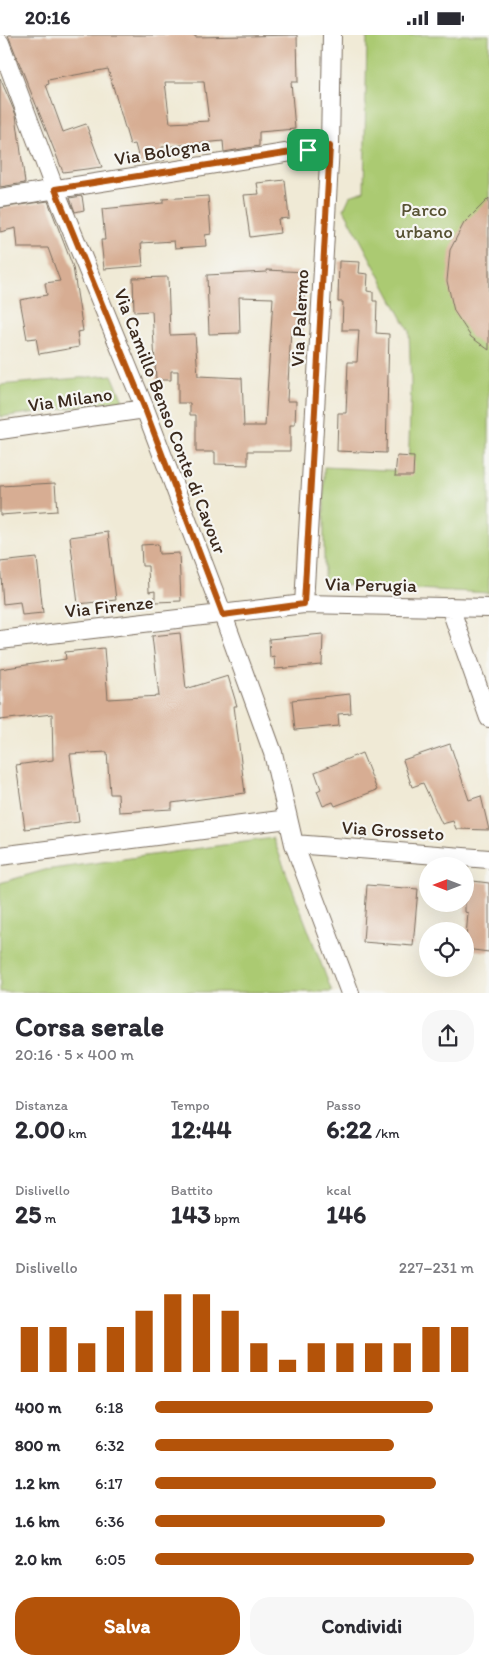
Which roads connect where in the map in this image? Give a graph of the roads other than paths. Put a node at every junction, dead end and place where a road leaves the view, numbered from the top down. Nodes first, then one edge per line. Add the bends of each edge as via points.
1 (332, 35) edge
2 (0, 43) edge
3 (330, 146) junction
4 (55, 189) junction
5 (0, 198) edge
6 (145, 409) junction
7 (0, 430) edge
8 (304, 604) junction
9 (450, 607) junction
10 (489, 608) edge
11 (223, 615) junction
12 (0, 640) edge
13 (489, 717) edge
14 (288, 819) junction
15 (294, 844) junction
16 (0, 856) edge
17 (489, 859) edge
18 (350, 993) edge

1 - 3 street, Via Palermo
2 - 4 street, Via Camillo Benso Conte di Cavour
3 - 4 street, Via Bologna
3 - 8 street, Via Palermo
4 - 5 street, Via Bologna
4 - 6 street, Via Camillo Benso Conte di Cavour
6 - 7 street, Via Milano
6 - 11 street, Via Camillo Benso Conte di Cavour
8 - 9 street, Via Perugia
8 - 11 street, Via Perugia
9 - 10 street, Via Perugia
9 - 13 street
11 - 12 street, Via Firenze
11 - 14 street, Via Camillo Benso Conte di Cavour via 273,753
14 - 15 street, Via Camillo Benso Conte di Cavour
14 - 16 street
15 - 17 street, Via Grosseto
15 - 18 street, Via Camillo Benso Conte di Cavour

